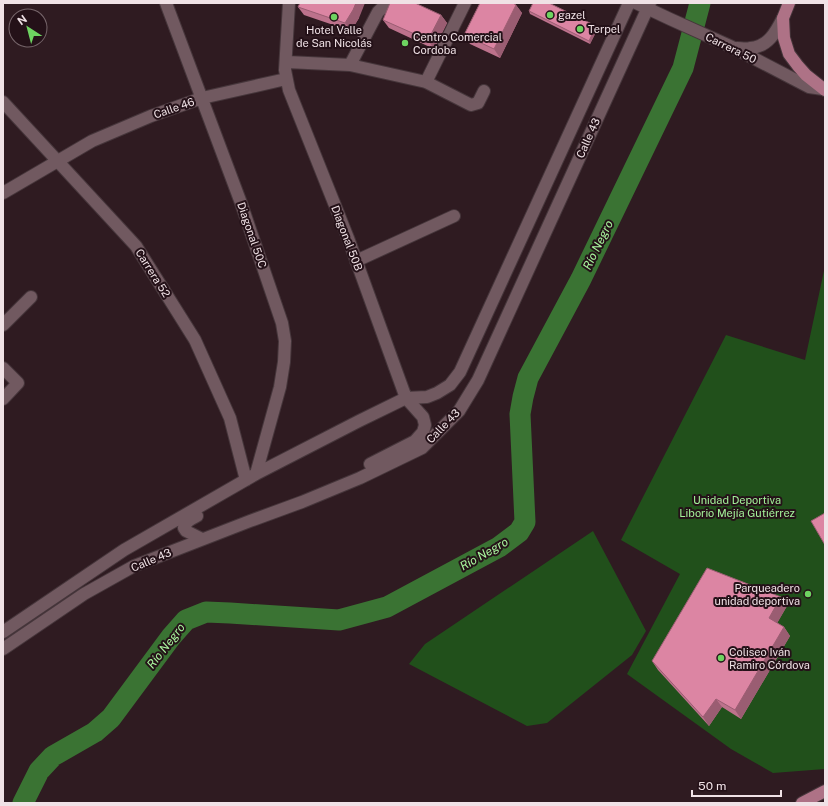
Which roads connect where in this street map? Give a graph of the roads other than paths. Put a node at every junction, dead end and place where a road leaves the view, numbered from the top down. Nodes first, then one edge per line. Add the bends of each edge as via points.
1 (166, 3) edge
2 (289, 3) edge
3 (388, 3) edge
4 (464, 3) edge
5 (629, 3) edge
6 (789, 3) edge
7 (645, 5) edge
8 (783, 18) junction
9 (727, 45) junction
10 (286, 62) junction
11 (350, 65) junction
12 (286, 79) junction
13 (426, 82) junction
14 (484, 90) dead end
15 (824, 90) edge
16 (202, 98) junction
17 (3, 102) edge
18 (58, 161) junction
19 (3, 193) edge
20 (454, 216) dead end
21 (356, 261) junction
22 (31, 297) dead end
23 (3, 325) edge
24 (3, 368) edge
25 (406, 398) junction
26 (3, 399) edge
27 (251, 477) junction
28 (228, 490) junction
29 (302, 502) junction
30 (202, 540) junction
31 (3, 632) edge
32 (3, 648) edge
33 (825, 791) edge
34 (802, 803) edge

1 - 16 street, Diagonal 50C
2 - 10 street
3 - 11 street via 378,12
4 - 13 street
5 - 25 street, Calle 43 via 460,372 450,385 438,393 427,397
6 - 8 main road
7 - 9 street, Carrera 50
7 - 29 street, Calle 43 via 478,380 459,410 422,448
8 - 9 street via 774,35 764,44 751,48
8 - 15 main road via 784,38 789,54 806,75
9 - 15 street, Carrera 50 via 810,87
10 - 11 street
10 - 12 street
11 - 13 street
12 - 16 street, Calle 46
12 - 21 street, Diagonal 50B
13 - 14 street via 471,105 478,103
16 - 18 street, Calle 46 via 98,139
16 - 27 street, Diagonal 50C via 282,323 285,341 280,387
17 - 18 street, Carrera 52
18 - 19 street, Calle 46
18 - 27 street, Carrera 52 via 136,246 195,340 230,418
20 - 21 street
21 - 25 street, Diagonal 50B
22 - 23 street
24 - 26 street via 18,383
25 - 27 street, Calle 43
25 - 29 street via 423,417 425,425 423,432 415,441 313,490
27 - 28 street, Calle 43
28 - 30 street via 223,499 185,524 186,531
28 - 31 street, Calle 43 via 124,550
29 - 30 street, Calle 43
30 - 32 street, Calle 43 via 134,566 84,594
33 - 34 main road

